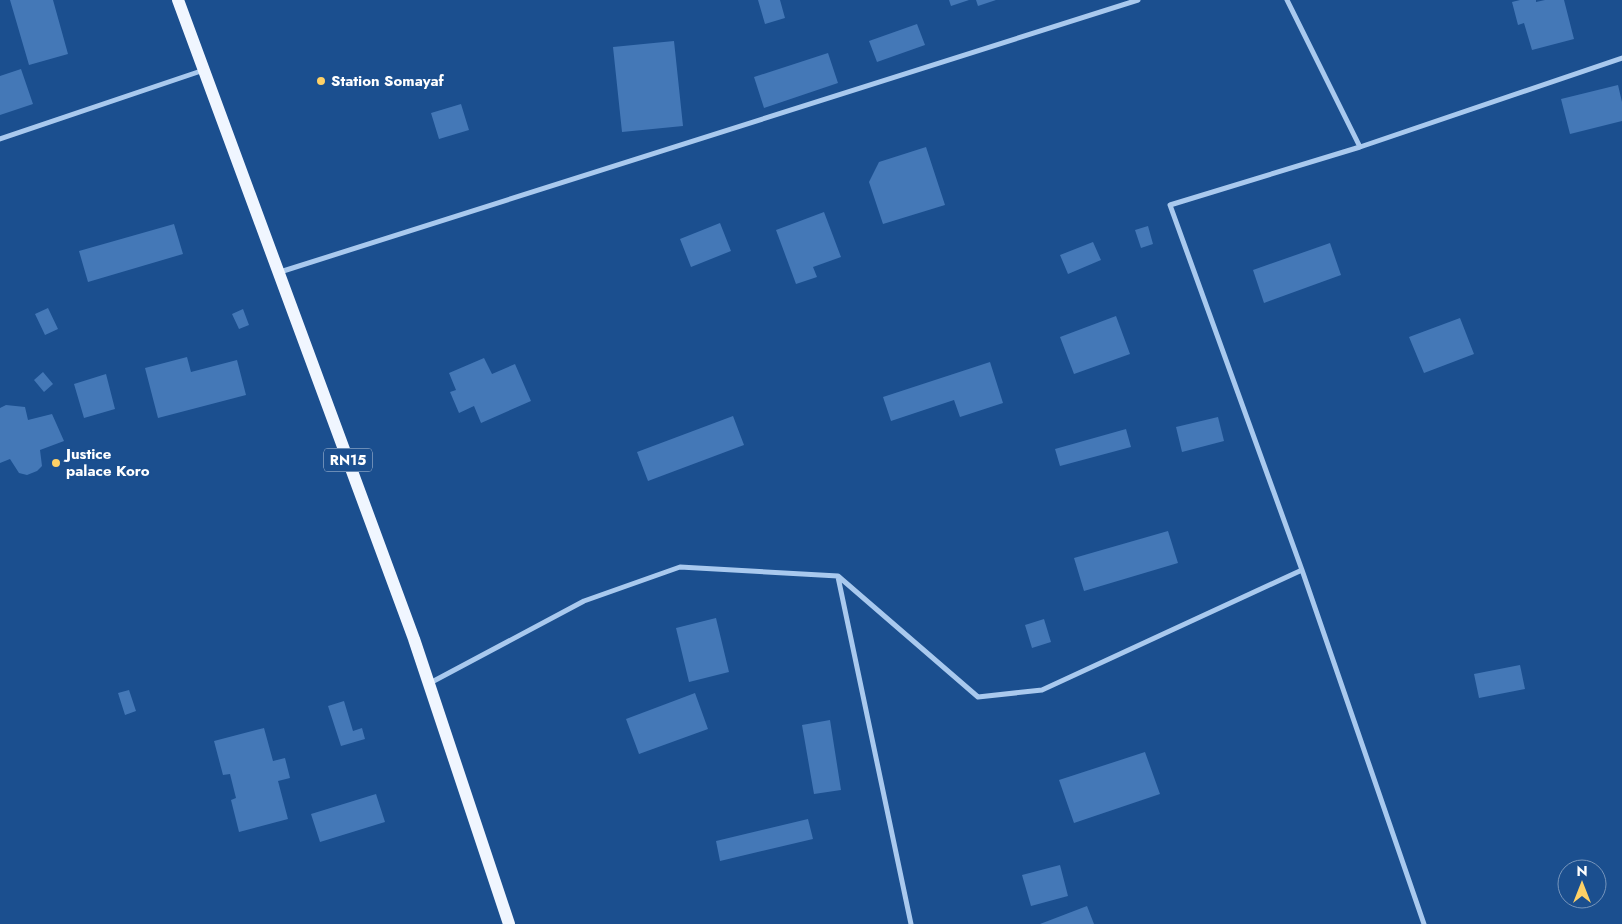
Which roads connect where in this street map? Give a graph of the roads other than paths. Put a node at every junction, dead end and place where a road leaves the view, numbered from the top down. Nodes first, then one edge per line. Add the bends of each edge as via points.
1 (178, 0) edge
2 (1138, 0) edge
3 (1287, 0) edge
4 (1622, 58) edge
5 (204, 70) junction
6 (0, 139) edge
7 (1360, 147) junction
8 (279, 272) junction
9 (1302, 570) junction
10 (838, 576) junction
11 (429, 684) junction
12 (509, 924) edge
13 (910, 924) edge
14 (1424, 924) edge

1 - 5 main road, RN15
2 - 8 street
3 - 7 street
4 - 7 street
5 - 6 street
5 - 8 main road, RN15
7 - 9 street via 1170,205
8 - 11 main road, RN15
9 - 10 street via 1042,690 978,697
9 - 14 street
10 - 11 street via 680,567 584,601
10 - 13 street
11 - 12 main road, RN15

